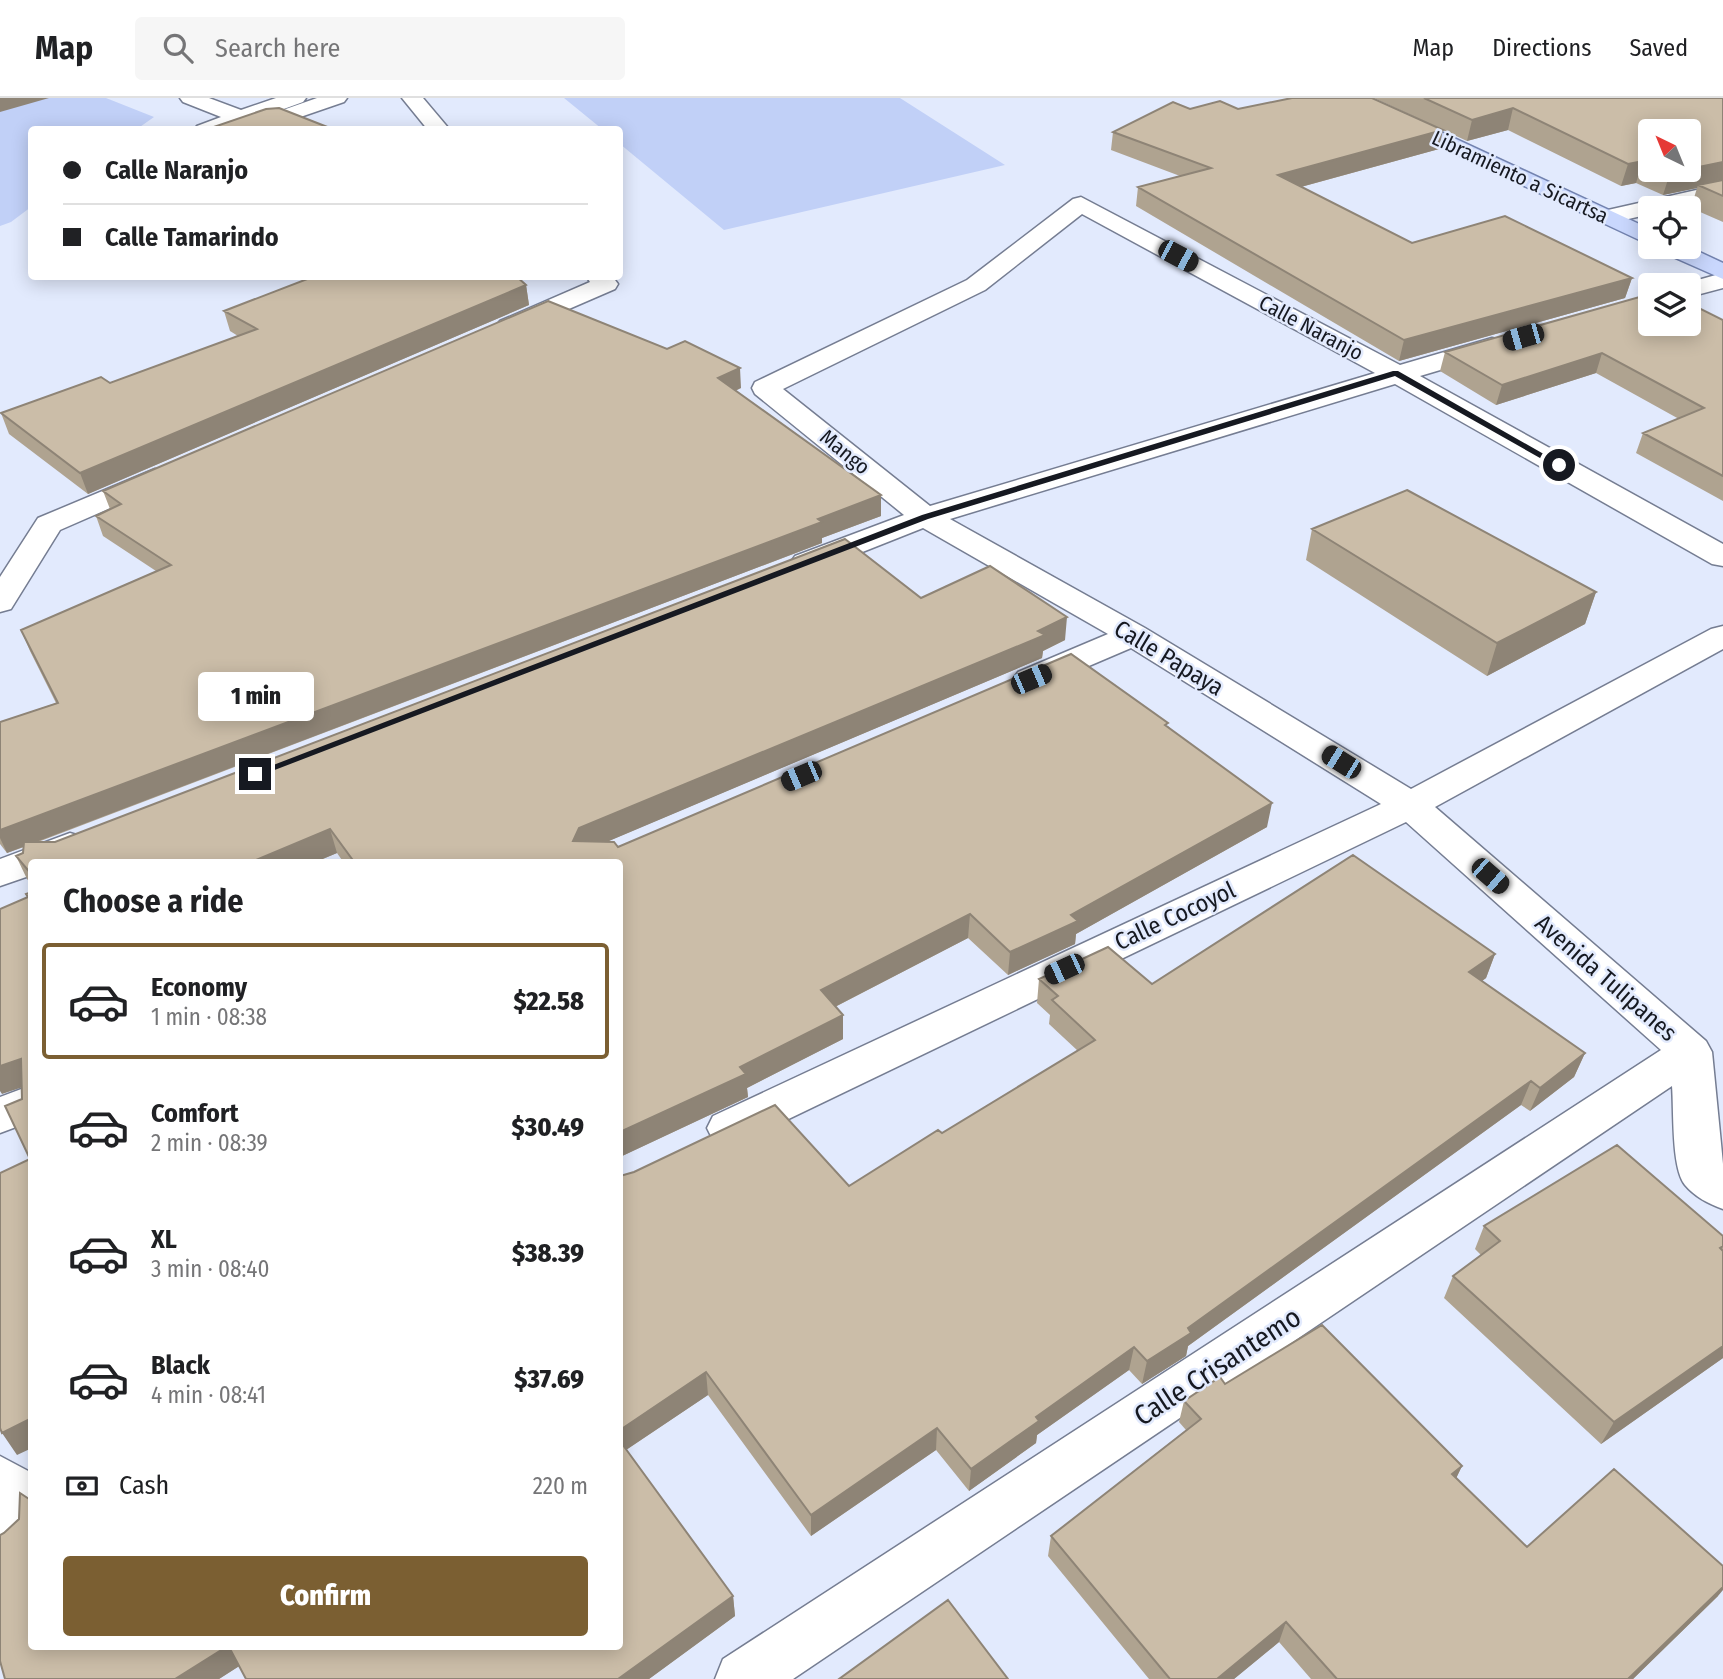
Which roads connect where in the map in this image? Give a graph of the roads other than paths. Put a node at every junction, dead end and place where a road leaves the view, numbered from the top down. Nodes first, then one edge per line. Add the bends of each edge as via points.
1 (190, 98) edge
2 (296, 98) edge
3 (337, 98) edge
4 (412, 98) edge
5 (1352, 98) edge
6 (242, 123) edge
7 (436, 126) edge
8 (1723, 191) edge
9 (1607, 218) junction
10 (1638, 232) edge
11 (1695, 259) edge
12 (1723, 272) edge
13 (602, 280) edge
14 (1723, 280) edge
15 (1701, 286) edge
16 (480, 338) edge
17 (1516, 339) edge
18 (1395, 373) junction
19 (765, 388) joint
20 (176, 469) edge
21 (925, 517) junction
22 (1723, 556) edge
23 (783, 572) edge
24 (0, 602) edge
25 (1133, 635) junction
26 (1723, 636) edge
27 (1005, 690) edge
28 (1410, 805) junction
29 (102, 833) edge
30 (36, 859) edge
31 (28, 862) edge
32 (0, 873) edge
33 (1691, 1052) junction
34 (28, 1104) edge
35 (0, 1116) edge
36 (695, 1144) edge
37 (1723, 1190) edge
38 (743, 1679) edge

1 - 6 street
2 - 6 street
3 - 6 street
4 - 7 street
5 - 9 main road, Libramiento a Sicartsa
8 - 9 street
9 - 10 main road, Libramiento a Sicartsa
11 - 12 main road
13 - 16 street via 606,284
14 - 15 street
17 - 18 street
18 - 19 street, Calle Naranjo via 1081,204 976,285
18 - 21 street
18 - 22 street, Calle Naranjo
19 - 21 street, Mango
20 - 24 street via 49,524
21 - 23 street
21 - 25 street, Calle Papaya
25 - 27 street
25 - 28 street, Calle Papaya
26 - 28 street, Calle Cocoyol
28 - 33 street, Avenida Tulipanes
28 - 36 street, Calle Cocoyol
29 - 30 street
31 - 32 street
33 - 37 street, Avenida Tulipanes via 1701,1172
33 - 38 street, Calle Crisantemo
34 - 35 street

